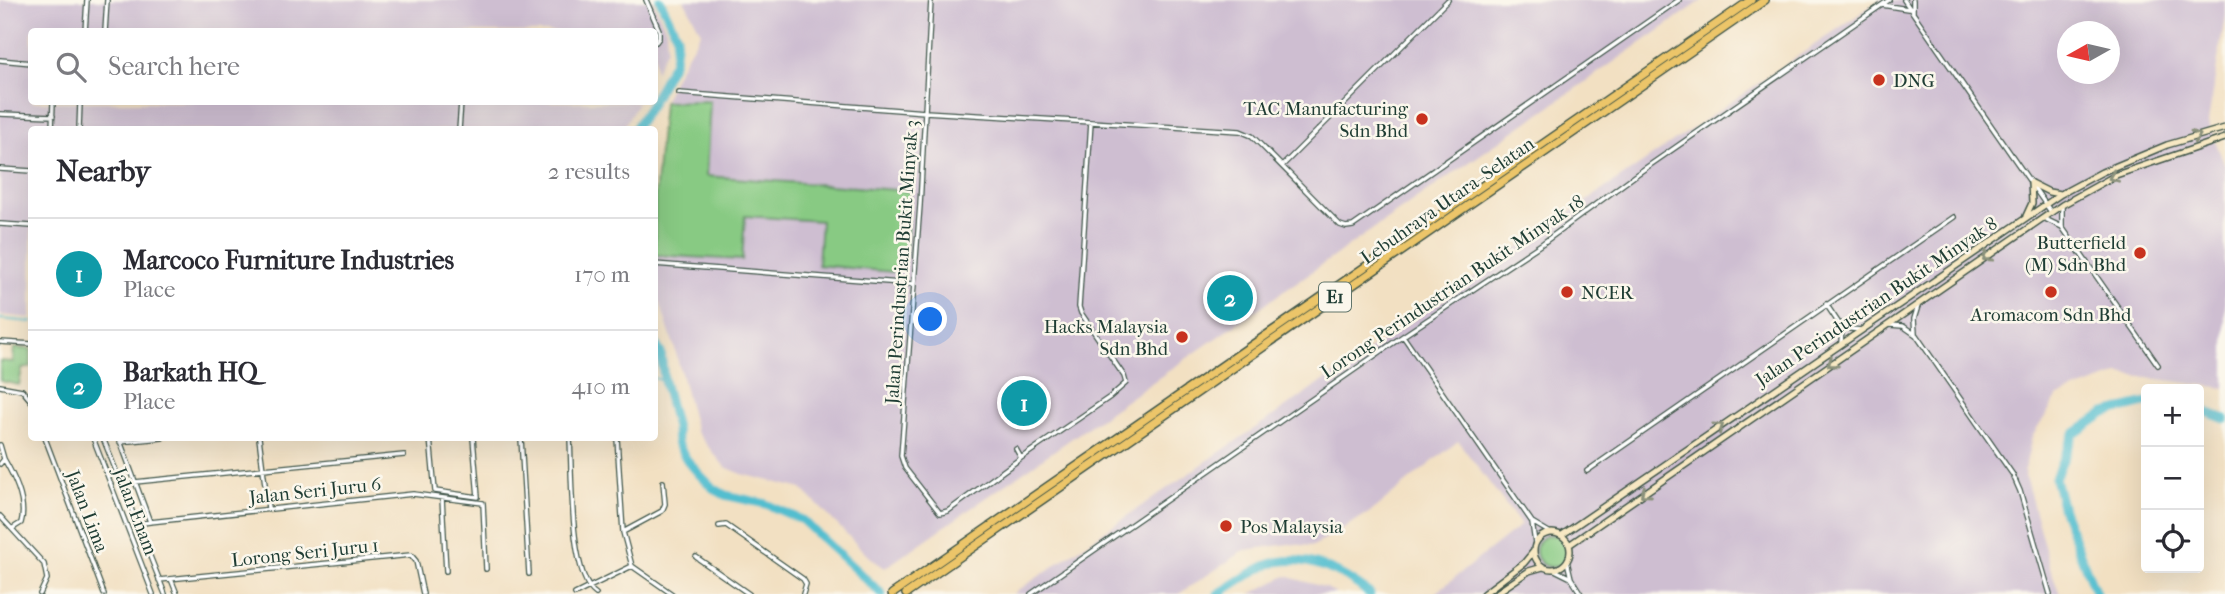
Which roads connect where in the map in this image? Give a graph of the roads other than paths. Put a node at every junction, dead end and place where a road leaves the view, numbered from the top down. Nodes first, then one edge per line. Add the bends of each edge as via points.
1 (87, 0) edge
2 (107, 0) edge
3 (646, 0) edge
4 (931, 0) edge
5 (1448, 0) edge
6 (1679, 0) edge
7 (1751, 0) edge
8 (1765, 0) edge
9 (1889, 0) edge
10 (1904, 0) edge
11 (1913, 0) edge
12 (1882, 5) junction
13 (1912, 11) junction
14 (85, 28) edge
15 (105, 28) edge
16 (658, 39) edge
17 (0, 61) edge
18 (28, 63) edge
19 (679, 93) dead end
20 (53, 105) edge
21 (80, 105) edge
22 (461, 105) edge
23 (925, 111) junction
24 (0, 114) edge
25 (53, 116) junction
26 (1091, 122) junction
27 (52, 126) edge
28 (79, 126) edge
29 (459, 126) edge
30 (2225, 128) edge
31 (2225, 138) edge
32 (1282, 166) junction
33 (0, 169) edge
34 (28, 171) edge
35 (2031, 183) junction
36 (2061, 194) junction
37 (2046, 204) junction
38 (2062, 205) junction
39 (2051, 212) junction
40 (1954, 217) dead end
41 (2043, 218) junction
42 (2024, 219) junction
43 (0, 225) edge
44 (28, 226) edge
45 (2062, 227) junction
46 (658, 264) edge
47 (914, 284) junction
48 (1826, 304) junction
49 (1919, 304) junction
50 (1888, 325) junction
51 (1842, 327) junction
52 (1861, 330) junction
53 (1916, 335) junction
54 (1403, 336) junction
55 (0, 342) edge
56 (28, 344) edge
57 (1841, 344) junction
58 (2158, 365) dead end
59 (0, 386) edge
60 (28, 395) edge
61 (46, 441) edge
62 (94, 441) edge
63 (104, 441) edge
64 (119, 441) edge
65 (259, 441) edge
66 (430, 441) edge
67 (472, 441) edge
68 (521, 441) edge
69 (570, 441) edge
70 (617, 441) edge
71 (0, 445) edge
72 (1016, 449) dead end
73 (404, 454) dead end
74 (1021, 458) junction
75 (4, 459) junction
76 (0, 464) edge
77 (263, 468) junction
78 (1587, 471) dead end
79 (135, 482) junction
80 (663, 482) dead end
81 (442, 498) junction
82 (268, 509) junction
83 (0, 516) edge
84 (150, 522) junction
85 (1532, 522) junction
86 (719, 526) dead end
87 (12, 528) junction
88 (139, 528) junction
89 (623, 532) junction
90 (1549, 532) junction
91 (1562, 536) junction
92 (1535, 543) junction
93 (1569, 545) junction
94 (1533, 552) junction
95 (695, 557) dead end
96 (1567, 561) junction
97 (632, 566) junction
98 (1544, 567) junction
99 (486, 569) dead end
100 (1553, 569) junction
101 (446, 571) dead end
102 (529, 574) dead end
103 (1571, 578) junction
104 (171, 579) junction
105 (159, 580) junction
106 (589, 587) junction
107 (40, 594) edge
108 (104, 594) edge
109 (153, 594) edge
110 (164, 594) edge
111 (177, 594) edge
112 (423, 594) edge
113 (575, 594) edge
114 (596, 594) edge
115 (672, 594) edge
116 (749, 594) edge
117 (803, 594) edge
118 (893, 594) edge
119 (906, 594) edge
120 (1031, 594) edge
121 (1483, 594) edge
122 (1495, 594) edge
123 (1581, 594) edge
124 (2050, 594) edge

1 - 14 street
2 - 15 street
3 - 16 street via 659,30
4 - 23 street, Jalan Perindustrian Bukit Minyak 3
5 - 32 street
6 - 32 street via 1353,226 1340,225
7 - 118 highway, Lebuhraya Utara–Selatan / E1
8 - 119 highway, Lebuhraya Utara–Selatan / E1
9 - 12 street, Lorong Perindustrian Bukit Minyak 18
10 - 13 street
11 - 13 street
12 - 13 street
12 - 54 street, Lorong Perindustrian Bukit Minyak 18
13 - 35 street
17 - 18 street
19 - 23 street
20 - 25 street
21 - 28 street
22 - 29 street
23 - 26 street
23 - 47 street, Jalan Perindustrian Bukit Minyak 3
24 - 25 street
25 - 27 street
26 - 32 street via 1240,131 1252,136
26 - 74 street via 1080,307 1126,383
36 -> 30 street, Jalan Perindustrian Bukit Minyak 8 via 2167,145
31 -> 38 street, Jalan Perindustrian Bukit Minyak 8 via 2116,175
33 - 34 street
35 - 36 street
35 - 37 street
35 - 42 street via 2032,203
36 - 37 street, Jalan Perindustrian Bukit Minyak 8
37 - 39 street
37 - 42 street, Jalan Perindustrian Bukit Minyak 8
38 - 39 street, Jalan Perindustrian Bukit Minyak 8
38 - 45 street
39 - 41 street, Jalan Perindustrian Bukit Minyak 8
40 - 48 street
41 - 45 street
41 -> 49 street, Jalan Perindustrian Bukit Minyak 8
42 - 52 street, Jalan Perindustrian Bukit Minyak 8
43 - 44 street
45 - 58 street
46 - 47 street
47 - 74 street, Jalan Perindustrian Bukit Minyak 3 via 905,468 940,513
48 - 51 street
48 - 78 street
49 - 50 street, Jalan Perindustrian Bukit Minyak 8
49 - 53 street via 1914,319
50 - 53 street via 1903,326
50 -> 93 street, Jalan Perindustrian Bukit Minyak 8
51 - 52 street
51 - 57 street
52 - 57 street, Jalan Perindustrian Bukit Minyak 8
53 - 124 street via 2017,483
54 - 85 street
54 - 120 street, Lorong Perindustrian Bukit Minyak 18
55 - 56 street
91 -> 57 street, Jalan Perindustrian Bukit Minyak 8
59 - 60 street
61 - 108 street, Jalan Lima
62 - 109 street, Jalan Enam
63 - 88 street
64 - 79 street
65 - 77 street
66 - 67 street via 435,491 478,497
68 - 102 street
69 - 106 street via 577,557
70 - 89 street
71 - 75 street
72 - 74 street
73 - 77 street
75 - 76 street
75 - 87 street via 23,510 21,523
77 - 79 street
77 - 82 street
79 - 84 street
80 - 89 street via 662,511
81 - 82 street, Jalan Seri Juru 6 via 413,494
81 - 99 street, Jalan Seri Juru 6 via 483,503
81 - 101 street
82 - 84 street, Jalan Seri Juru 6
83 - 87 street
84 - 88 street
85 - 90 street
85 - 92 street
86 - 117 street via 726,525 803,579
87 - 107 street via 44,564 47,579
88 - 105 street
89 - 97 street
90 - 91 street
90 - 92 street
91 - 93 street
92 - 94 street
93 - 96 street
94 - 98 street
94 - 121 street
95 - 116 street
96 - 100 street
96 - 103 street
97 - 106 street
97 - 115 street
98 - 100 street
98 - 122 street
100 - 103 street
103 - 123 street
104 - 105 street, Lorong Seri Juru 1
104 - 111 street
104 - 112 street, Lorong Seri Juru 1 via 411,555
105 - 110 street
106 - 113 street
106 - 114 street

